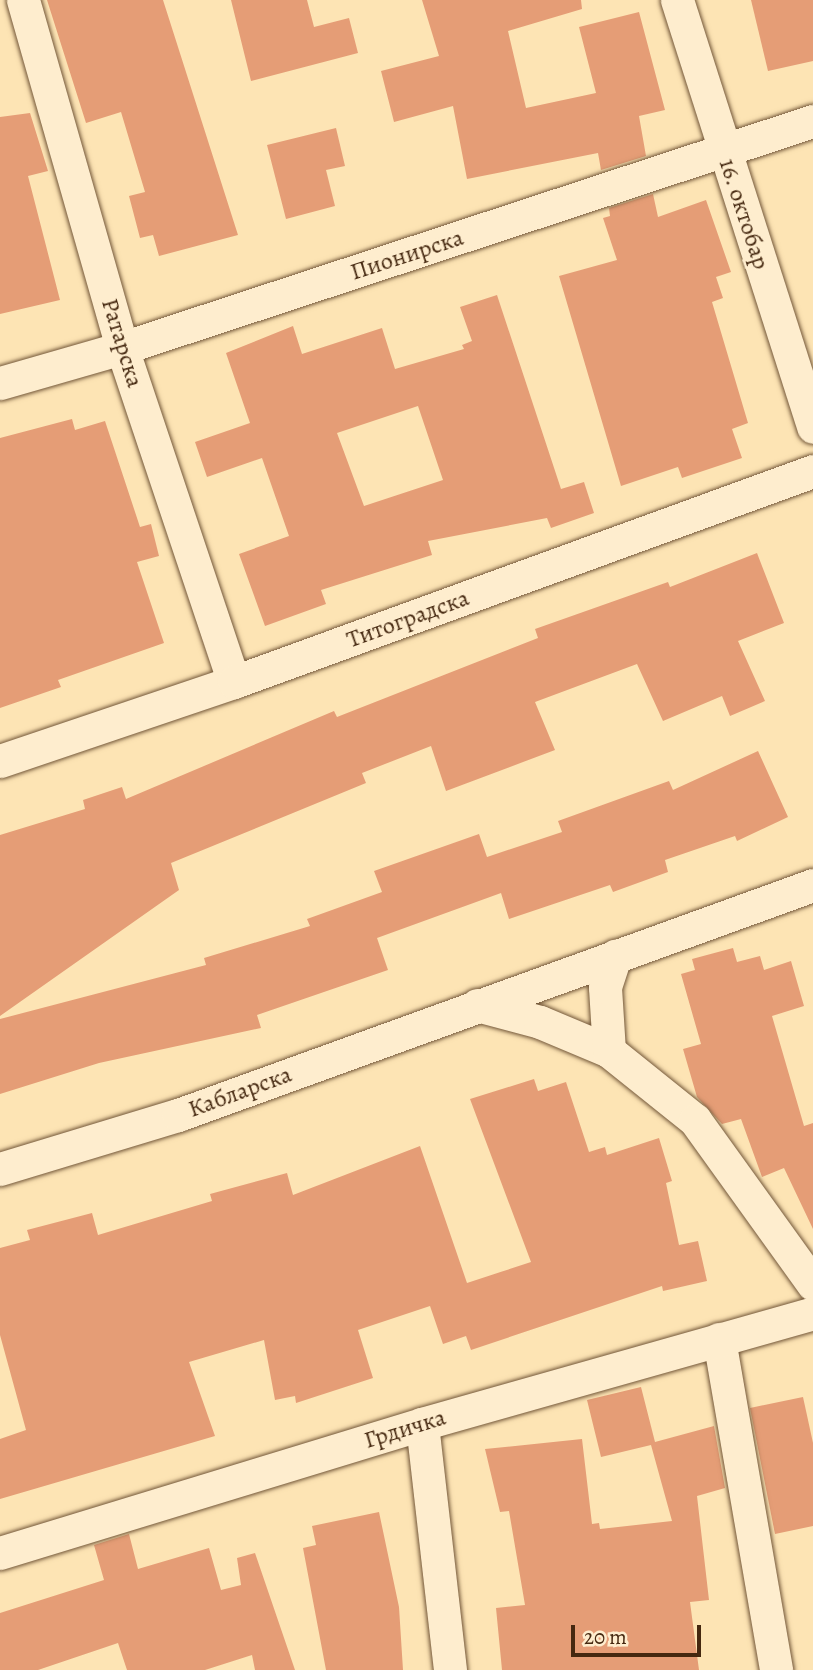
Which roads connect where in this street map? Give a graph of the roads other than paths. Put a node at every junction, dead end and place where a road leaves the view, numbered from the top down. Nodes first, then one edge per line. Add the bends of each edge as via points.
1 (23, 0) edge
2 (677, 0) edge
3 (813, 121) edge
4 (724, 152) junction
5 (122, 348) junction
6 (0, 383) edge
7 (813, 427) edge
8 (813, 471) edge
9 (234, 682) junction
10 (0, 761) edge
11 (813, 885) edge
12 (615, 956) junction
13 (477, 1005) junction
14 (609, 1051) junction
15 (0, 1169) edge
16 (813, 1284) edge
17 (813, 1313) edge
18 (719, 1339) junction
19 (422, 1424) junction
20 (0, 1553) edge
21 (450, 1670) edge
22 (776, 1670) edge

1 - 5 street, Ратарска
2 - 4 street, 16. октобар
3 - 4 street, Пионирска
4 - 5 street, Пионирска
4 - 7 street, 16. октобар
5 - 6 street, Пионирска
5 - 9 street, Ратарска
8 - 9 street, Титоградска
9 - 10 street, Титоградска
11 - 12 street, Кабларска
12 - 13 street, Кабларска
12 - 14 street via 605,987
13 - 14 street via 540,1022
13 - 15 street, Кабларска via 178,1115
14 - 16 street via 695,1120
17 - 18 street, Грдичка
18 - 19 street, Грдичка
18 - 22 street
19 - 20 street, Грдичка
19 - 21 street

